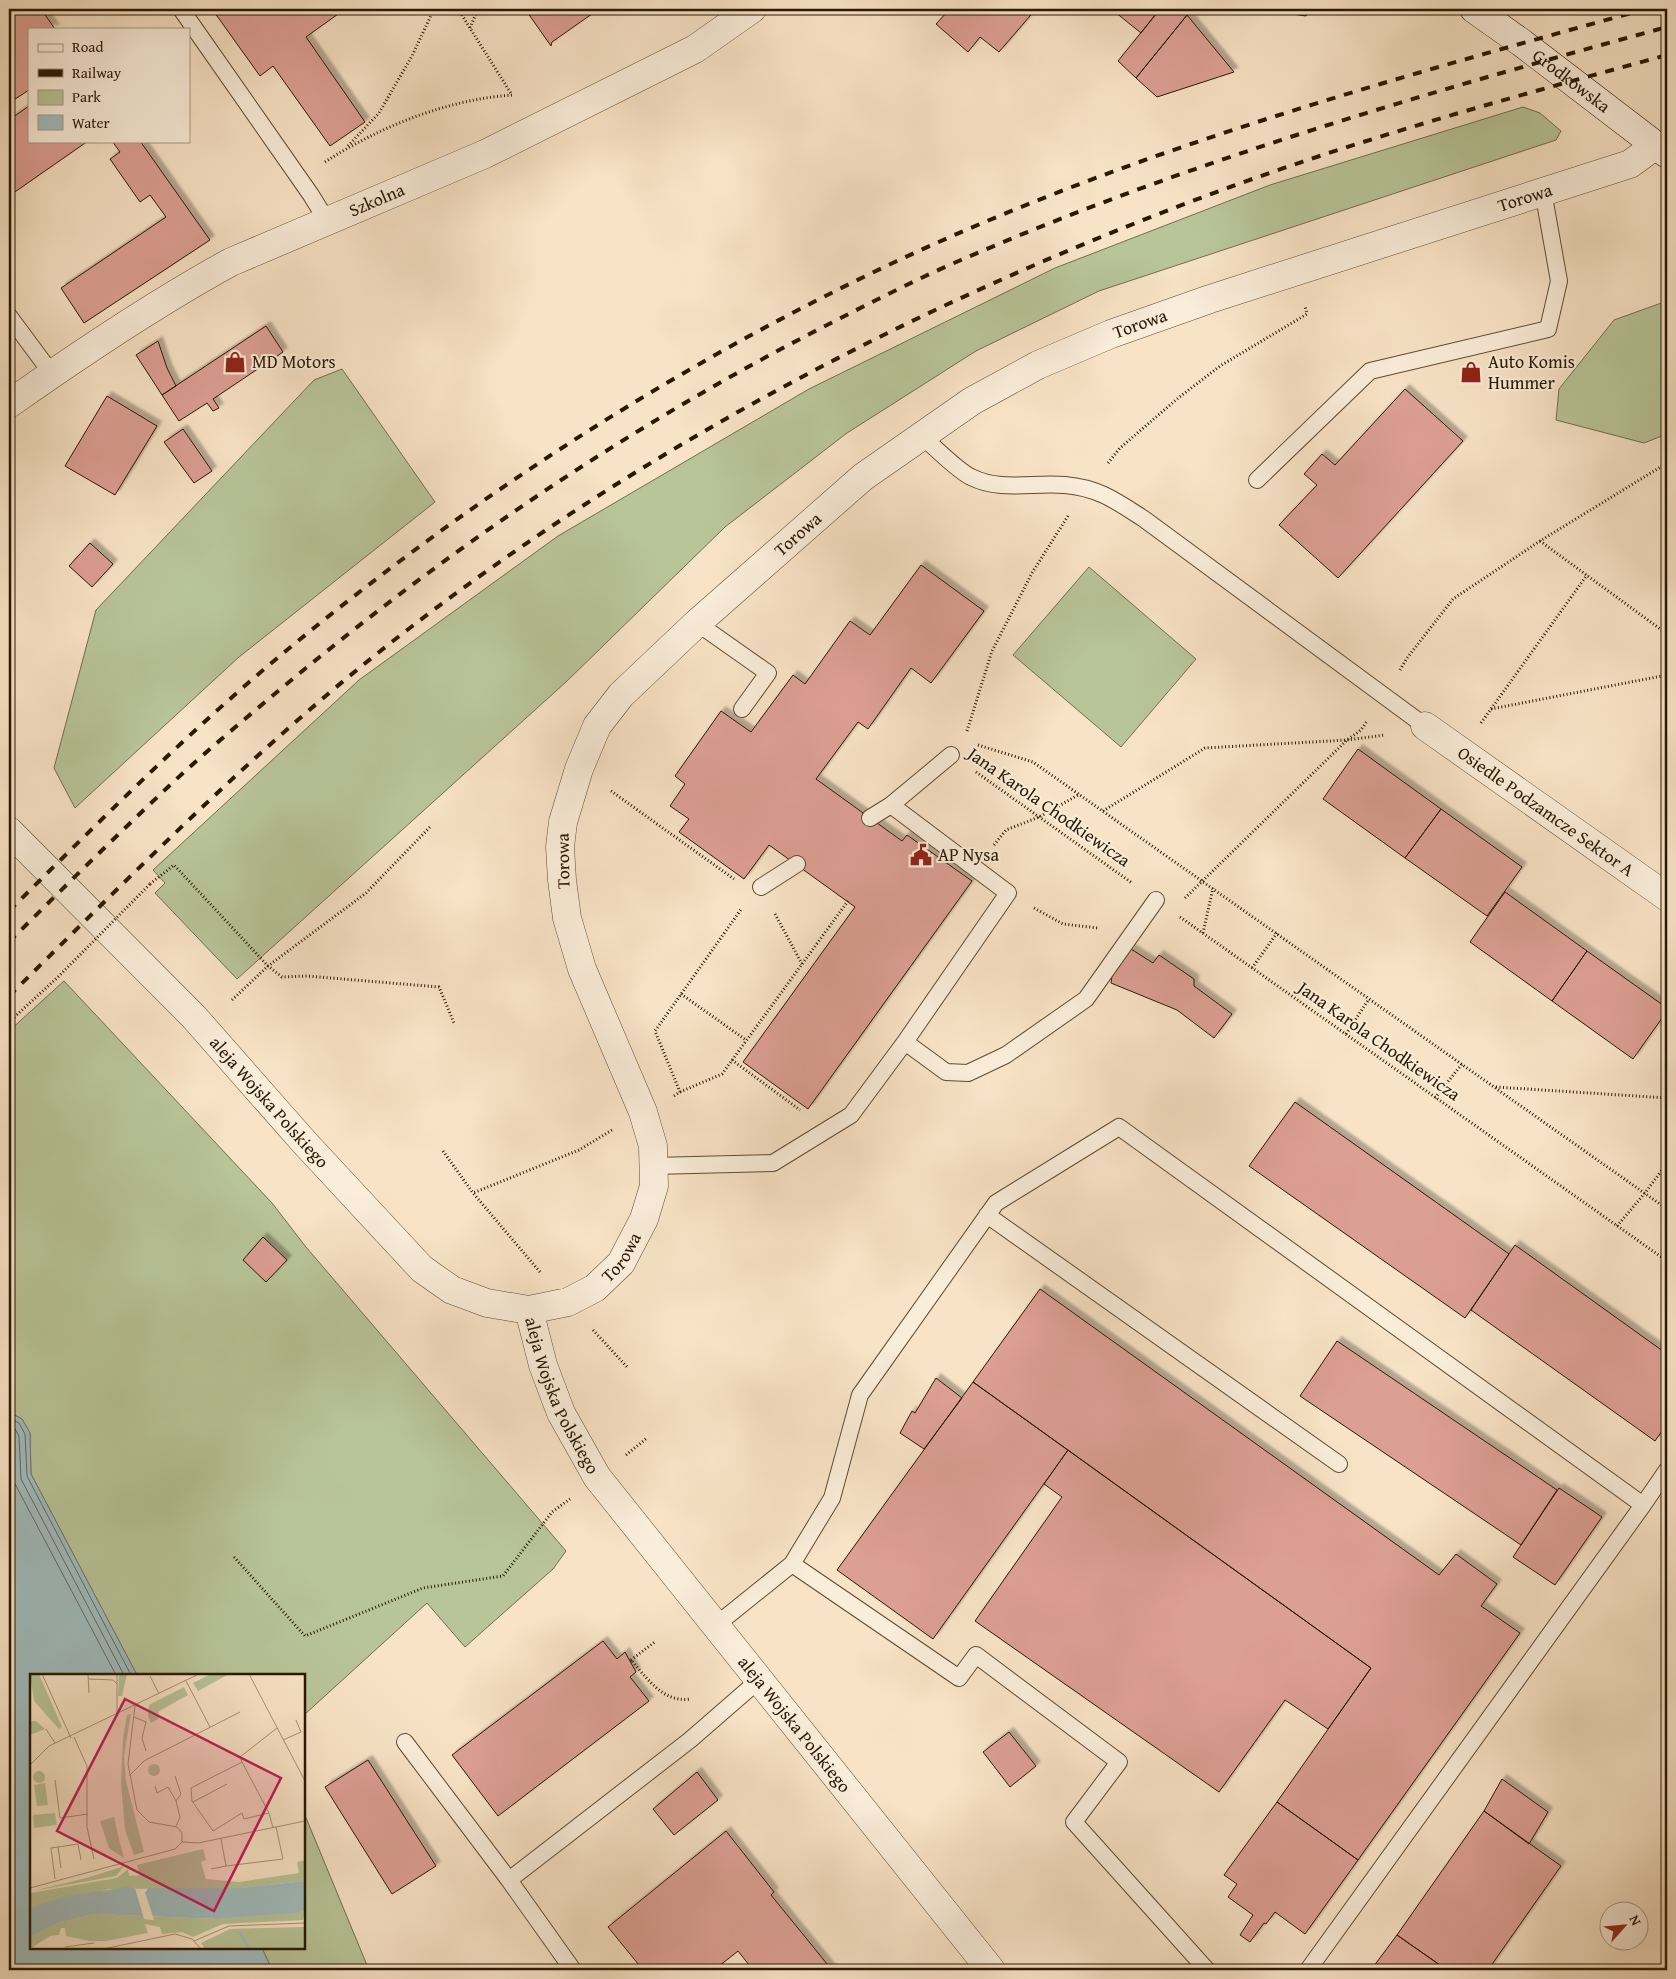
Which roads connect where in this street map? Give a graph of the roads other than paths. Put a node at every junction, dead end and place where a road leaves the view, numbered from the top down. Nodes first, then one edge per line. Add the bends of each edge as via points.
1 (181, 9) edge
2 (752, 9) edge
3 (1475, 9) edge
4 (1661, 150) edge
5 (1543, 191) junction
6 (326, 221) junction
7 (9, 316) edge
8 (52, 374) junction
9 (9, 404) edge
10 (921, 435) junction
11 (1257, 480) dead end
12 (697, 623) junction
13 (742, 709) dead end
14 (1425, 726) joint
15 (951, 755) road end
16 (891, 805) junction
17 (870, 818) dead end
18 (9, 831) edge
19 (797, 864) dead end
20 (761, 887) dead end
21 (1667, 897) edge
22 (1156, 900) road end
23 (905, 1042) junction
24 (653, 1166) junction
25 (987, 1215) junction
26 (529, 1310) junction
27 (1339, 1464) dead end
28 (1667, 1470) edge
29 (1643, 1505) junction
30 (792, 1564) junction
31 (715, 1626) junction
32 (759, 1680) junction
33 (405, 1742) dead end
34 (509, 1880) junction
35 (573, 1970) edge
36 (991, 1970) edge
37 (1207, 1970) edge
38 (1308, 1970) edge

1 - 6 lane
2 - 6 street, Szkolna via 695,49 532,131
3 - 4 street, Grodkowska
4 - 5 street, Torowa via 1630,164
5 - 10 street, Torowa via 1111,334 1038,365 972,401
5 - 11 lane via 1559,281 1548,329 1370,371
6 - 8 street, Szkolna via 231,262
7 - 8 lane
8 - 9 street, Szkolna
10 - 12 street, Torowa via 863,477
10 - 14 lane via 970,477 999,486 1063,485 1088,488 1106,495 1144,518
12 - 13 lane via 768,673
12 - 24 street, Torowa via 621,695 597,726 579,769 563,822 560,847 567,918 582,969 643,1112 653,1146
14 - 21 street, Osiedle Podzamcze Sektor A
15 - 16 lane
16 - 17 lane
16 - 23 lane via 1008,893
18 - 26 street, aleja Wojska Polskiego via 194,1017 422,1270 452,1290 487,1303
19 - 20 lane
22 - 23 lane via 1086,1000 998,1059 968,1073 946,1072
23 - 24 lane via 851,1115 773,1163
24 - 26 street, Torowa via 654,1186 644,1219 621,1263 595,1288 568,1302
25 - 27 lane
25 - 29 lane via 996,1203 1119,1127
25 - 30 lane via 860,1395 832,1498
26 - 31 street, aleja Wojska Polskiego via 543,1365 561,1413 598,1477
28 - 29 lane
29 - 38 lane
30 - 31 lane
30 - 37 lane via 959,1678 976,1656 1119,1762 1074,1822
31 - 32 street, aleja Wojska Polskiego
32 - 34 lane via 690,1740
32 - 36 street, aleja Wojska Polskiego
33 - 34 lane
34 - 35 lane

